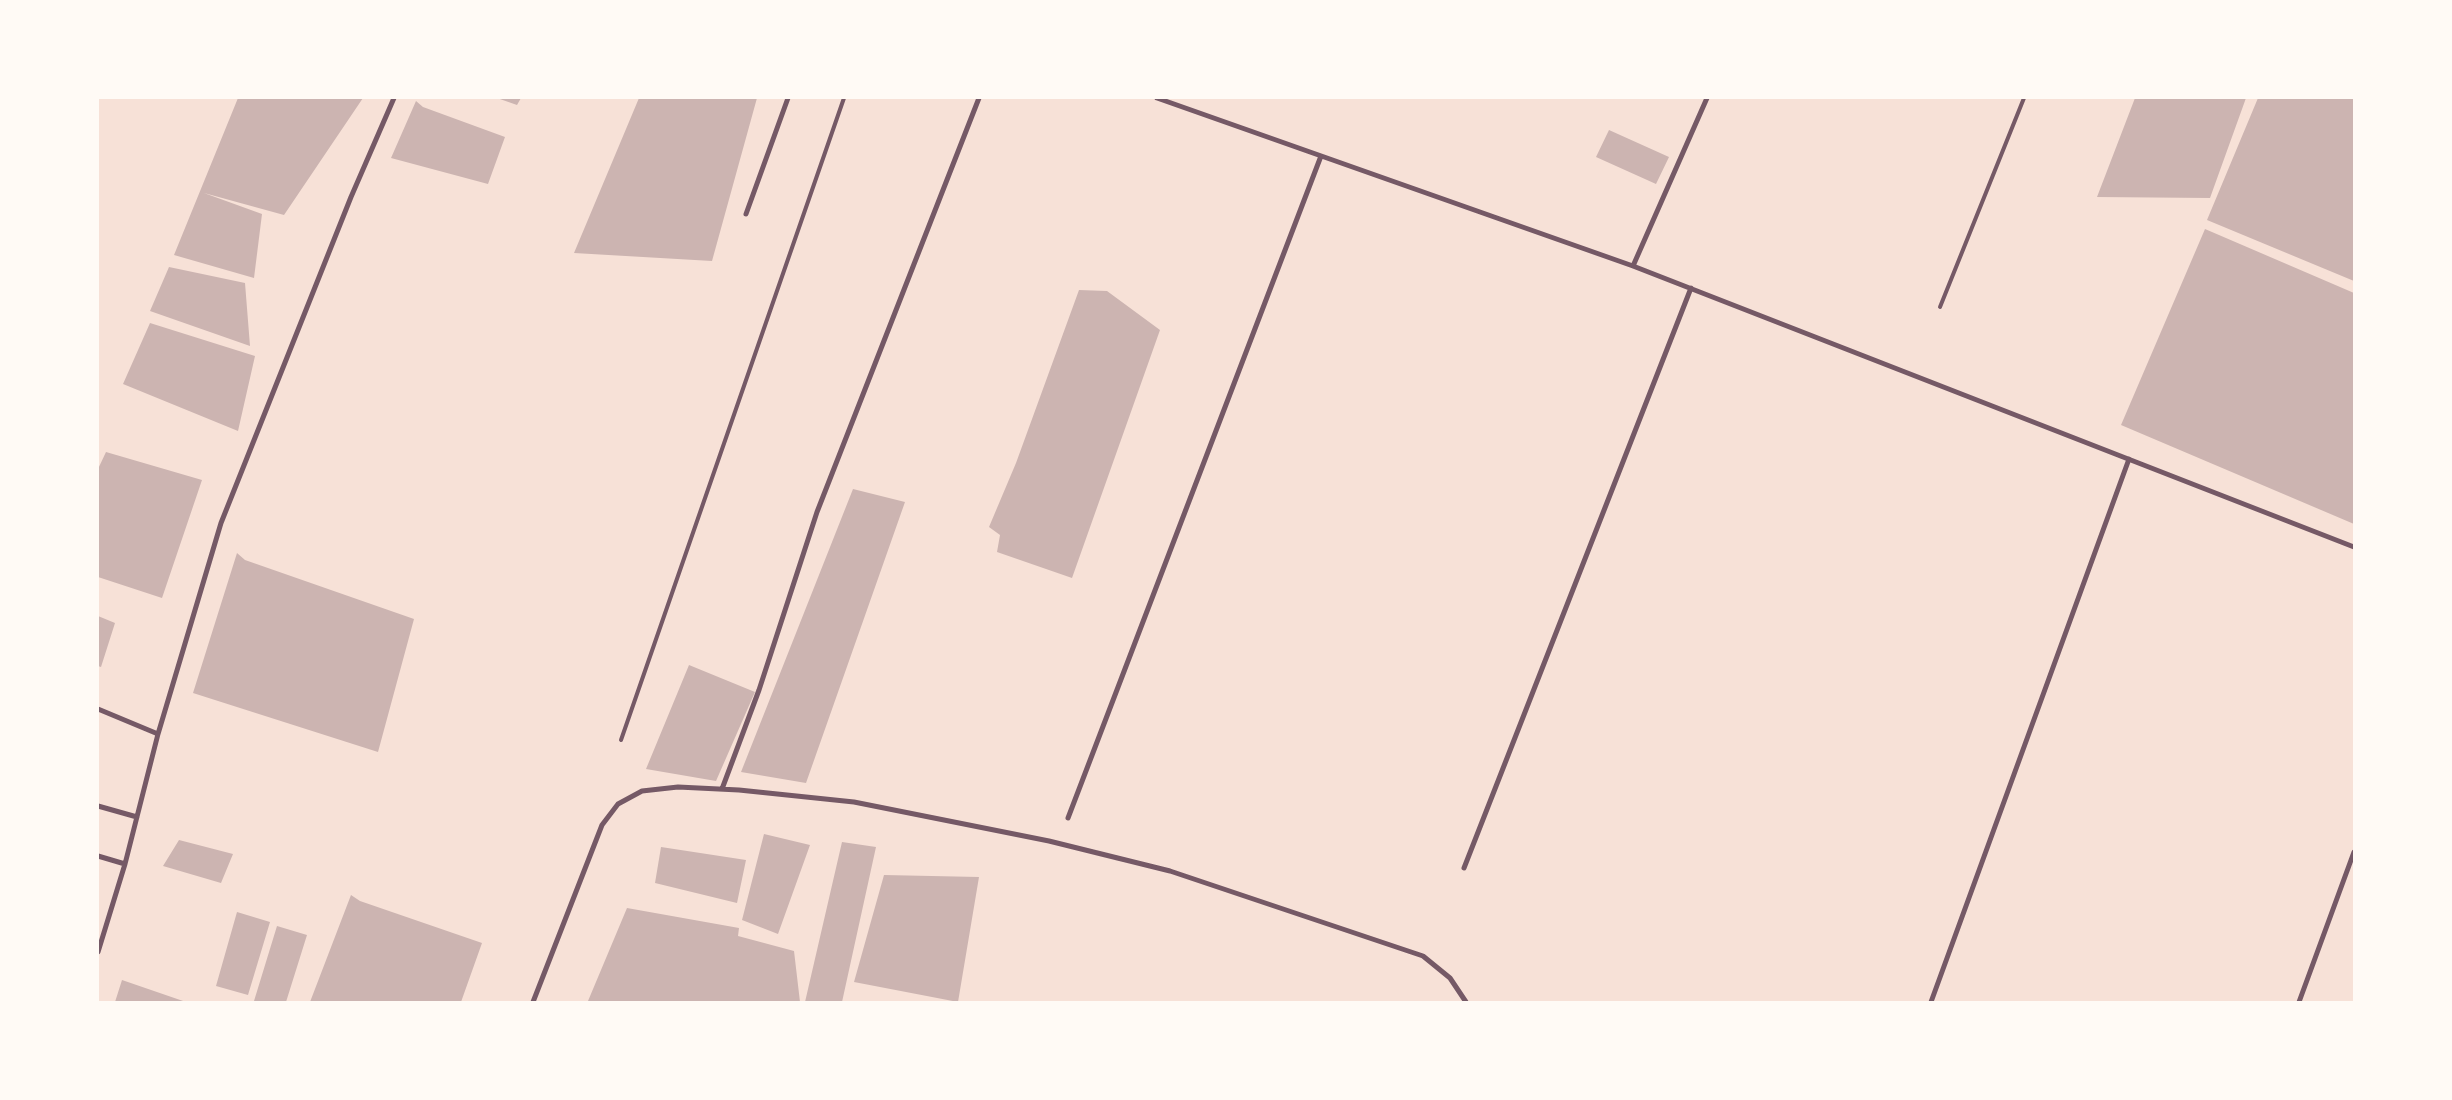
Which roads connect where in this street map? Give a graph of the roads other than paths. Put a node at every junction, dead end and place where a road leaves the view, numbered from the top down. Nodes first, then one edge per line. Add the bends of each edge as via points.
1 (394, 98) edge
2 (788, 98) edge
3 (844, 98) edge
4 (978, 98) edge
5 (1157, 98) edge
6 (1707, 98) edge
7 (2024, 98) edge
8 (1321, 156) junction
9 (746, 214) dead end
10 (1633, 266) junction
11 (1691, 288) junction
12 (1940, 307) dead end
13 (2129, 458) junction
14 (2354, 547) edge
15 (98, 709) edge
16 (158, 734) junction
17 (620, 740) dead end
18 (722, 789) junction
19 (98, 806) edge
20 (137, 817) junction
21 (1068, 818) dead end
22 (2354, 852) edge
23 (98, 856) edge
24 (125, 864) junction
25 (1464, 868) dead end
26 (98, 952) edge
27 (533, 1002) edge
28 (1466, 1002) edge
29 (1931, 1002) edge
30 (2299, 1002) edge

1 - 16 street via 351,197 221,523
2 - 9 street
3 - 17 lane
4 - 18 street via 816,512 759,690
5 - 8 street
6 - 10 street
7 - 12 lane
8 - 10 street
8 - 21 street
10 - 11 street
11 - 13 street
11 - 25 street
13 - 14 street
13 - 29 street
15 - 16 street
16 - 20 street
18 - 27 street via 678,787 642,791 618,804 602,826
18 - 28 street via 854,802 1049,841 1170,871 1423,956 1450,978
19 - 20 street
20 - 24 street
22 - 30 street
23 - 24 street
24 - 26 street

